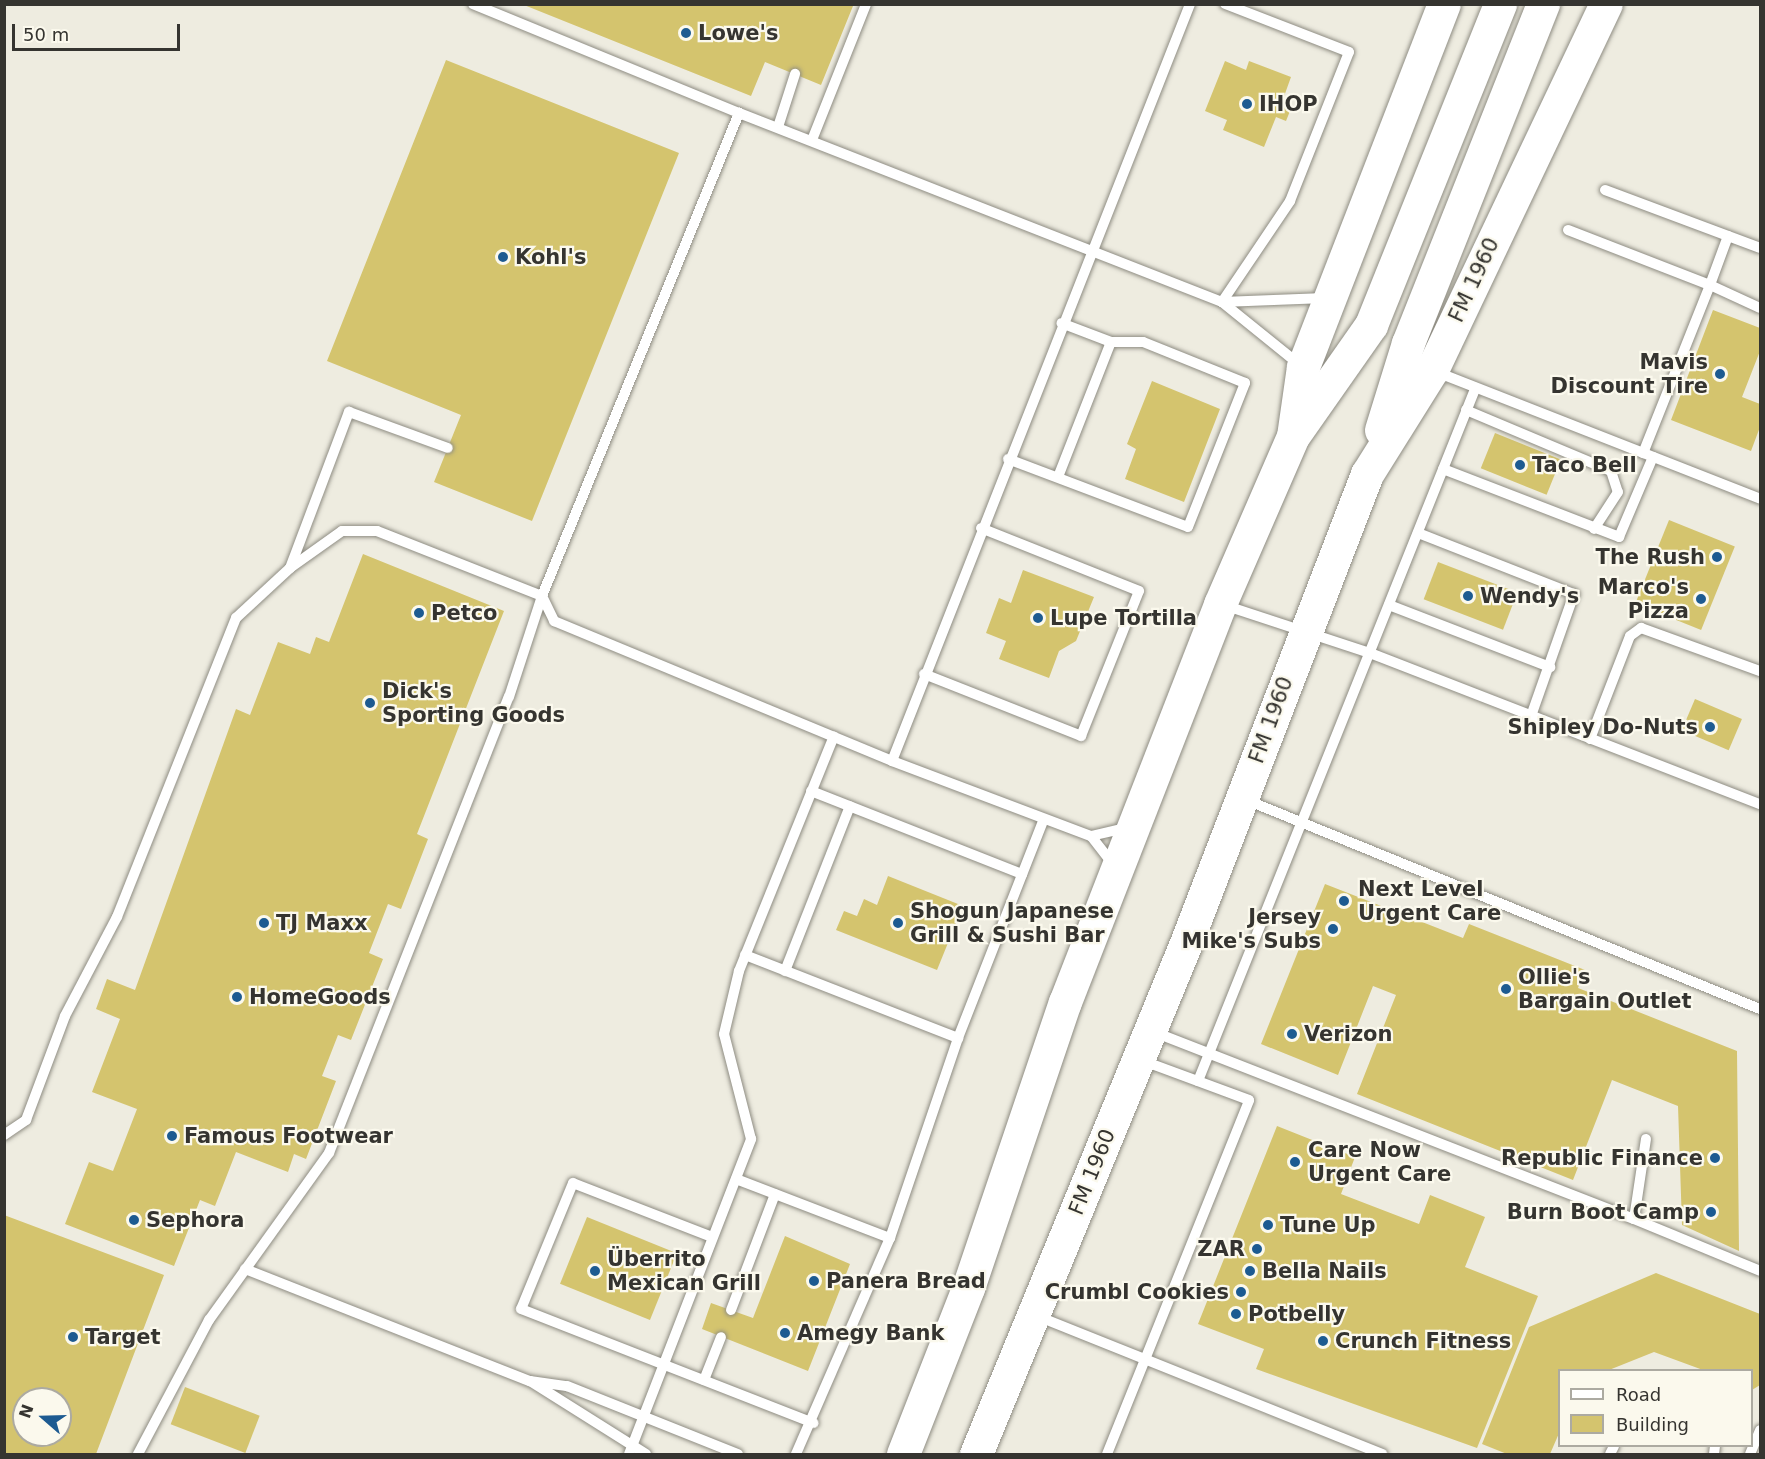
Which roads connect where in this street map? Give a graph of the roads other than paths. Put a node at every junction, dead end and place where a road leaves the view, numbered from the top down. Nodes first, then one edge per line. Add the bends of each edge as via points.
1 (472, 4) edge
2 (866, 4) edge
3 (1190, 4) edge
4 (1225, 4) edge
5 (1444, 4) edge
6 (1500, 4) edge
7 (1543, 4) edge
8 (1606, 4) edge
9 (795, 74) dead end
10 (740, 113) junction
11 (778, 127) junction
12 (812, 140) junction
13 (1605, 190) dead end
14 (1568, 230) dead end
15 (1728, 236) junction
16 (1092, 248) junction
17 (1761, 248) edge
18 (1710, 285) junction
19 (1329, 298) junction
20 (1222, 302) junction
21 (1761, 308) edge
22 (1061, 323) junction
23 (1112, 342) junction
24 (1303, 367) junction
25 (1432, 370) junction
26 (1475, 389) junction
27 (1466, 410) junction
28 (1293, 436) junction
29 (448, 448) dead end
30 (1648, 455) junction
31 (1008, 459) junction
32 (1443, 469) junction
33 (1367, 474) junction
34 (1058, 477) junction
35 (1761, 499) edge
36 (981, 528) junction
37 (1594, 529) junction
38 (1418, 533) junction
39 (290, 568) junction
40 (542, 596) junction
41 (1220, 604) junction
42 (1389, 606) junction
43 (1304, 632) junction
44 (1370, 653) junction
45 (1550, 667) junction
46 (1761, 671) edge
47 (924, 674) junction
48 (1531, 716) junction
49 (834, 736) junction
50 (1590, 739) junction
51 (892, 761) junction
52 (811, 791) junction
53 (1242, 799) junction
54 (1761, 804) edge
55 (850, 806) junction
56 (1044, 819) junction
57 (1302, 822) junction
58 (1136, 826) junction
59 (1091, 836) junction
60 (1118, 870) junction
61 (1022, 874) junction
62 (745, 955) junction
63 (785, 970) junction
64 (1761, 1009) edge
65 (958, 1038) junction
66 (1144, 1045) junction
67 (1211, 1052) junction
68 (1198, 1082) junction
69 (4, 1135) edge
70 (1646, 1139) dead end
71 (736, 1179) junction
72 (775, 1194) junction
73 (1634, 1220) junction
74 (712, 1237) junction
75 (890, 1238) junction
76 (245, 1269) junction
77 (1761, 1271) edge
78 (731, 1310) dead end
79 (1034, 1314) junction
80 (721, 1337) dead end
81 (1144, 1358) junction
82 (664, 1364) junction
83 (704, 1380) junction
84 (530, 1381) junction
85 (644, 1417) junction
86 (814, 1423) junction
87 (1761, 1430) edge
88 (631, 1452) edge
89 (138, 1455) edge
90 (646, 1455) edge
91 (738, 1455) edge
92 (796, 1455) edge
93 (903, 1455) edge
94 (976, 1455) edge
95 (1107, 1455) edge
96 (1382, 1455) edge
97 (1750, 1455) edge

1 - 10 lane
2 - 12 lane
3 - 16 lane
4 - 20 lane via 1349,52 1290,201
5 - 19 main road
6 - 28 main road via 1371,325
7 - 33 main road via 1408,343
8 - 25 main road, FM 1960 / FM 1960
9 - 11 lane
10 - 11 lane
10 - 40 lane
11 - 12 lane
12 - 16 lane
13 - 15 lane
14 - 18 lane
15 - 17 lane
15 - 18 lane
16 - 20 lane
16 - 22 lane
18 - 21 lane
18 - 30 lane
19 - 20 lane
19 - 24 main road
20 - 24 lane
22 - 23 lane
22 - 31 lane
23 - 34 lane
23 - 34 lane via 1143,342 1245,383 1188,527
24 - 28 main road
25 - 26 lane
25 - 33 main road, FM 1960 / FM 1960
26 - 27 lane
26 - 30 lane
27 - 32 lane
27 - 37 lane via 1611,471 1618,492
28 - 41 main road
29 - 39 lane via 348,412
30 - 35 lane
30 - 37 lane via 1622,535 1615,537
31 - 34 lane
31 - 36 lane
32 - 37 lane
32 - 38 lane
33 - 43 main road, FM 1960 / FM 1960
36 - 47 lane
36 - 47 lane via 1139,591 1081,736
38 - 42 lane
38 - 45 lane via 1574,594
39 - 40 lane via 342,531 377,531
39 - 69 lane via 236,618 117,917 65,1016 26,1120
40 - 49 lane via 554,621
40 - 76 lane via 509,697 329,1153
41 - 43 lane
41 - 58 main road
42 - 44 lane
42 - 45 lane
43 - 44 lane
43 - 53 main road, FM 1960 / FM 1960
44 - 48 lane
44 - 57 lane
45 - 48 lane
46 - 50 lane via 1641,628 1630,636
47 - 51 lane
48 - 50 lane
49 - 51 lane
49 - 52 lane
50 - 54 lane
51 - 56 lane
52 - 55 lane
52 - 62 lane
53 - 57 lane
53 - 66 main road, FM 1960 / FM 1960
55 - 61 lane
55 - 63 lane
56 - 59 lane
56 - 61 lane
57 - 64 lane
57 - 67 lane
58 - 59 lane
58 - 60 main road
59 - 60 lane
60 - 93 main road
61 - 65 lane
62 - 63 lane
62 - 71 lane via 724,1034 751,1139
63 - 65 lane
65 - 75 lane
66 - 67 lane
66 - 68 lane
66 - 79 main road, FM 1960 / FM 1960
67 - 68 lane
67 - 73 lane
68 - 81 lane via 1249,1100
70 - 73 lane
71 - 72 lane
71 - 74 lane
72 - 75 lane
72 - 78 lane
73 - 77 lane
74 - 82 lane
74 - 82 lane via 573,1183 521,1309
75 - 86 lane
76 - 84 lane
76 - 89 lane via 209,1320
79 - 81 lane
79 - 94 main road, FM 1960 / FM 1960
80 - 83 lane
81 - 95 lane
81 - 96 lane
82 - 83 lane
82 - 85 lane
83 - 86 lane
84 - 85 lane via 567,1386
84 - 88 lane
85 - 88 lane
85 - 91 lane
86 - 92 lane
87 - 97 lane
88 - 90 lane

